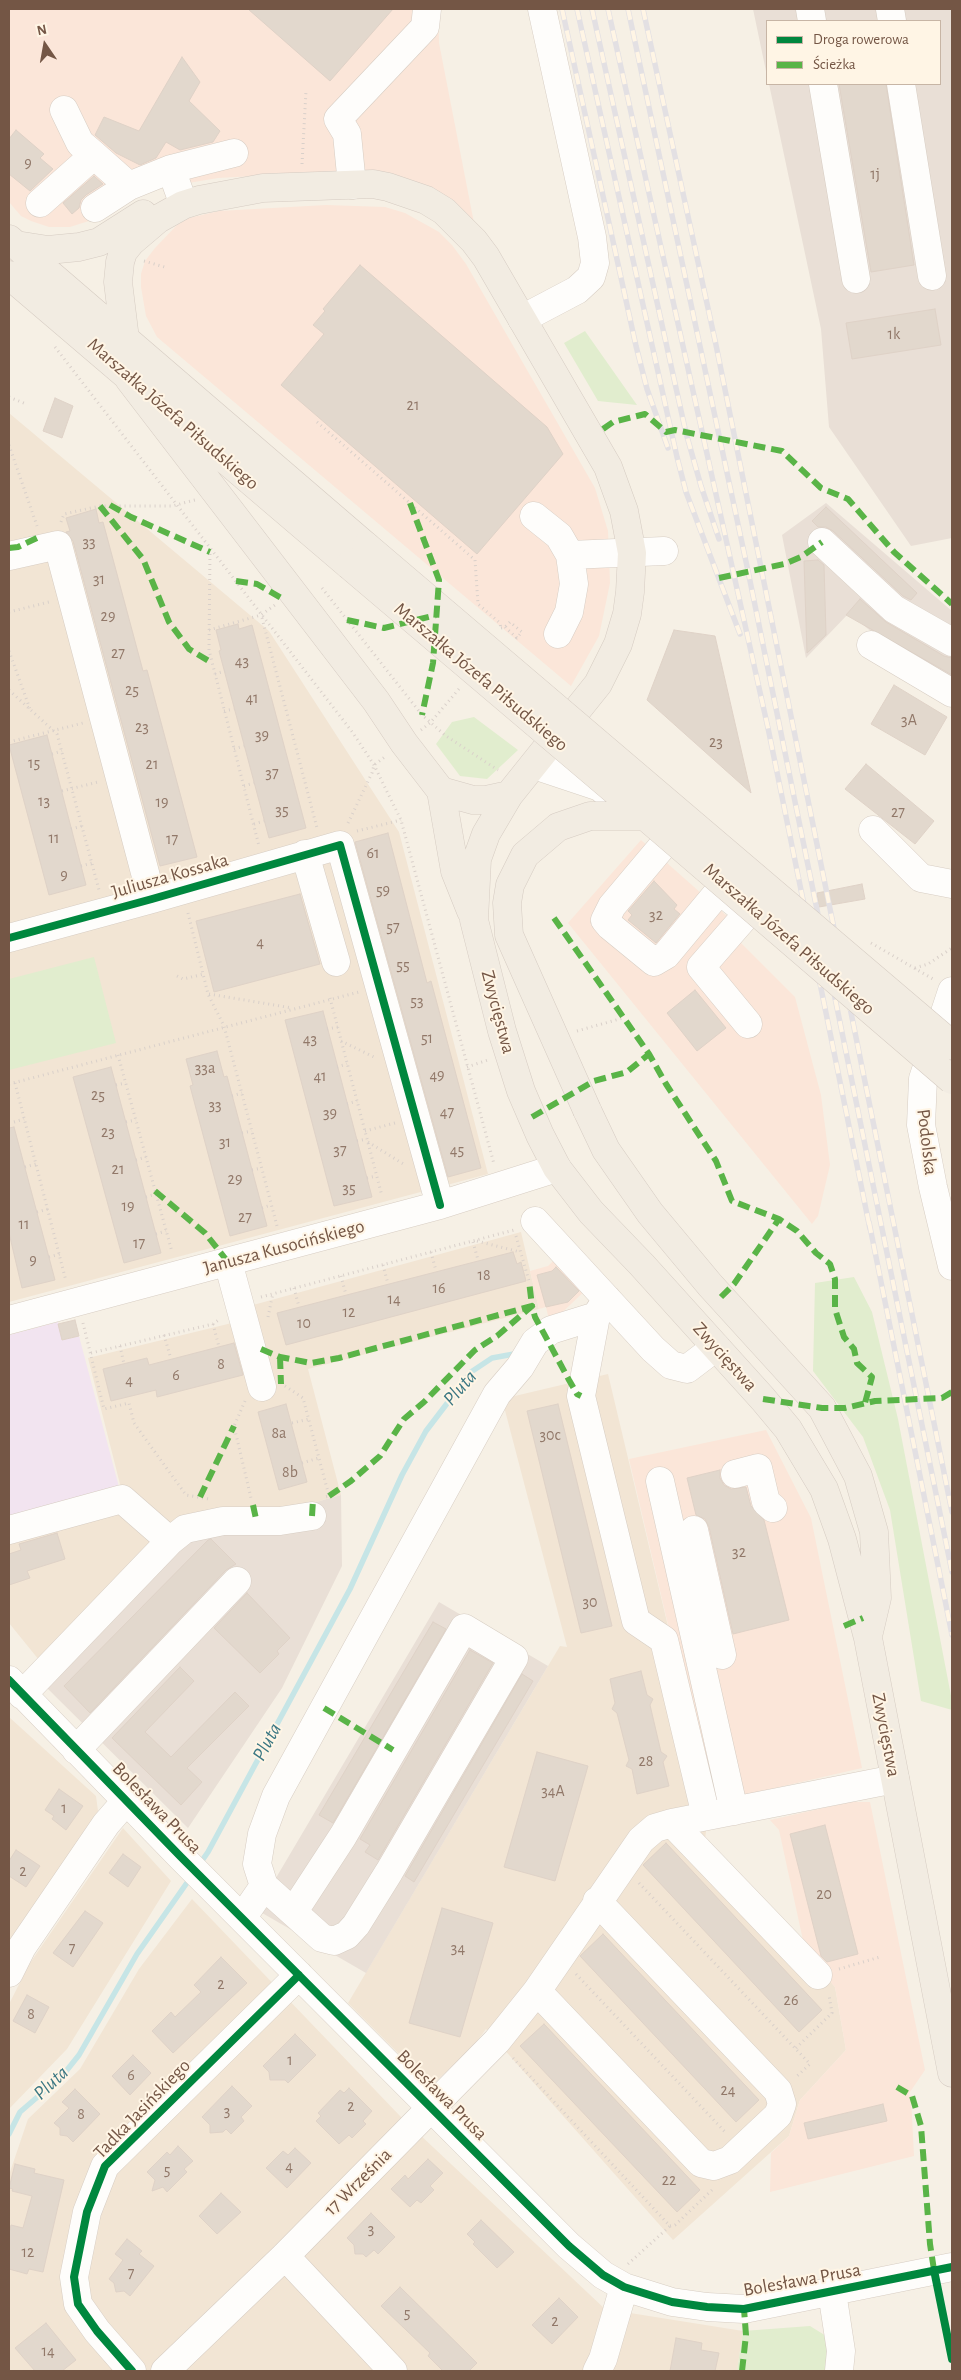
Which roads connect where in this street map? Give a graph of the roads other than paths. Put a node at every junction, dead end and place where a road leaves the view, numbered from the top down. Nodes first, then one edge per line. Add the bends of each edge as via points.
1 (426, 9) edge
2 (542, 9) edge
3 (823, 85) edge
4 (901, 85) edge
5 (64, 110) dead end
6 (234, 153) dead end
7 (94, 155) junction
8 (171, 169) junction
9 (352, 185) junction
10 (130, 186) junction
11 (263, 188) junction
12 (180, 194) junction
13 (40, 203) dead end
14 (95, 208) dead end
15 (12, 242) edge
16 (9, 275) edge
17 (932, 276) dead end
18 (856, 278) dead end
19 (522, 319) junction
20 (125, 339) junction
21 (129, 379) junction
22 (534, 516) dead end
23 (822, 542) dead end
24 (664, 550) dead end
25 (632, 553) junction
26 (357, 555) junction
27 (570, 555) junction
28 (9, 556) edge
29 (558, 634) dead end
30 (952, 642) edge
31 (871, 645) dead end
32 (952, 693) edge
33 (582, 705) joint
34 (521, 781) junction
35 (441, 791) junction
36 (645, 816) junction
37 (873, 830) dead end
38 (665, 843) junction
39 (330, 845) junction
40 (952, 884) edge
41 (720, 890) junction
42 (152, 899) junction
43 (474, 920) junction
44 (9, 938) edge
45 (336, 962) dead end
46 (952, 991) edge
47 (748, 1024) dead end
48 (952, 1045) edge
49 (952, 1080) edge
50 (557, 1168) junction
51 (943, 1185) edge
52 (440, 1205) junction
53 (525, 1226) road end
54 (228, 1262) junction
55 (952, 1266) edge
56 (602, 1307) junction
57 (9, 1320) edge
58 (716, 1347) junction
59 (260, 1380) road end
60 (735, 1474) dead end
61 (660, 1482) dead end
62 (317, 1507) road end
63 (773, 1508) dead end
64 (9, 1530) edge
65 (694, 1530) dead end
66 (170, 1541) junction
67 (238, 1581) dead end
68 (868, 1638) junction
69 (722, 1656) dead end
70 (15, 1687) edge
71 (76, 1750) junction
72 (895, 1779) junction
73 (127, 1800) junction
74 (734, 1811) junction
75 (706, 1816) junction
76 (672, 1823) junction
77 (264, 1886) junction
78 (597, 1901) junction
79 (294, 1911) junction
80 (242, 1918) junction
81 (9, 1973) edge
82 (299, 1975) junction
83 (818, 1975) road end
84 (537, 1991) junction
85 (952, 2073) edge
86 (431, 2107) junction
87 (284, 2256) junction
88 (952, 2267) edge
89 (625, 2277) junction
90 (832, 2292) junction
91 (132, 2371) edge
92 (165, 2371) edge
93 (393, 2371) edge
94 (597, 2371) edge
95 (839, 2371) edge

1 - 9 street via 425,27 338,119 347,134
2 - 19 street via 596,263 590,277 577,290
3 - 18 street
4 - 17 street
5 - 7 street via 80,143
6 - 8 street
7 - 10 street
7 - 13 street
8 - 10 street
8 - 12 street
9 - 11 main road, Marszałka Józefa Piłsudskiego
9 - 19 main road, Marszałka Józefa Piłsudskiego via 372,184 409,192 444,212 474,240
10 - 14 street
11 - 12 main road, Marszałka Józefa Piłsudskiego via 226,184
11 - 20 main road, Marszałka Józefa Piłsudskiego via 183,206 158,219 130,242 124,252 118,282
12 - 15 main road, Marszałka Józefa Piłsudskiego via 99,242 48,250
15 - 20 main road, Marszałka Józefa Piłsudskiego
16 - 21 main road, Marszałka Józefa Piłsudskiego
19 - 25 main road, Marszałka Józefa Piłsudskiego via 608,467 624,510
20 - 26 main road, Marszałka Józefa Piłsudskiego
21 - 26 main road, Marszałka Józefa Piłsudskiego
21 - 35 main road via 376,701
22 - 27 street via 559,536
23 - 30 street via 894,609
24 - 25 street
25 - 27 street
25 - 33 main road, Marszałka Józefa Piłsudskiego via 627,614 618,644 608,668
26 - 36 main road, Marszałka Józefa Piłsudskiego, bridge
26 - 48 main road, Marszałka Józefa Piłsudskiego, bridge
27 - 29 street via 574,584 569,612
28 - 42 street via 51,546 71,596
31 - 32 street
33 - 34 main road, Zwycięstwa
34 - 35 main road via 486,800
34 - 38 street via 600,787
34 - 43 main road, Zwycięstwa via 486,834 477,859
35 - 43 main road via 455,871
36 - 49 main road, Marszałka Józefa Piłsudskiego, bridge
36 - 68 main road, bridge via 590,816 558,827 525,855 510,885 507,903 509,934 606,1150 650,1213 710,1285 822,1408 858,1476 874,1532 877,1598
37 - 40 street via 921,878
38 - 41 street
38 - 41 street via 612,906 605,920 610,926 654,962 666,955
39 - 42 street, Juliusza Kossaka
39 - 45 street
39 - 52 street via 379,986
41 - 47 street via 748,914 701,967
42 - 44 street, Juliusza Kossaka
43 - 50 main road, Zwycięstwa via 521,1091
46 - 51 street, Podolska via 923,1078 921,1125
50 - 52 street, Janusza Kusocińskiego
50 - 58 main road, Zwycięstwa via 591,1212
51 - 55 street, Podolska
52 - 54 street, Janusza Kusocińskiego
53 - 56 street
54 - 57 street, Janusza Kusocińskiego
54 - 59 street
56 - 58 street via 671,1365 687,1369
56 - 75 street via 581,1396 636,1621 664,1640
56 - 77 street via 551,1330 535,1342 520,1367 497,1394 276,1796 262,1834 257,1864
58 - 68 main road, Zwycięstwa via 788,1429 824,1489 842,1539
60 - 63 street via 758,1468 766,1502
61 - 74 street
62 - 66 street via 280,1521 256,1519 200,1524 184,1529
64 - 66 street via 122,1499
65 - 69 street
66 - 70 street
67 - 71 street
68 - 72 main road, Zwycięstwa
70 - 71 street, Bolesława Prusa
71 - 73 street, Bolesława Prusa
72 - 74 street, 17 Września
72 - 85 main road, Zwycięstwa
73 - 80 street, Bolesława Prusa
73 - 81 street via 106,1824 22,1947
74 - 75 street, 17 Września
75 - 76 street, 17 Września
76 - 78 street, 17 Września via 654,1828 641,1840
76 - 83 street
77 - 79 street
77 - 80 street
78 - 84 street, 17 Września
78 - 84 street via 778,2091 782,2104 778,2115 730,2160 714,2166 701,2163
79 - 79 street via 343,1836 464,1628 514,1658 356,1925 334,1941 322,1938
80 - 82 street, Bolesława Prusa
82 - 86 street, Bolesława Prusa
82 - 91 street, Tadka Jasińskiego via 105,2166 87,2212 74,2277 78,2304
84 - 86 street, 17 Września via 497,2041
86 - 87 street, 17 Września
86 - 89 street, Bolesława Prusa via 569,2246 603,2275
87 - 92 street, 17 Września
87 - 93 street
88 - 90 street, Bolesława Prusa
89 - 90 street, Bolesława Prusa via 672,2302 707,2307 744,2309
89 - 94 street
90 - 95 street via 841,2351

